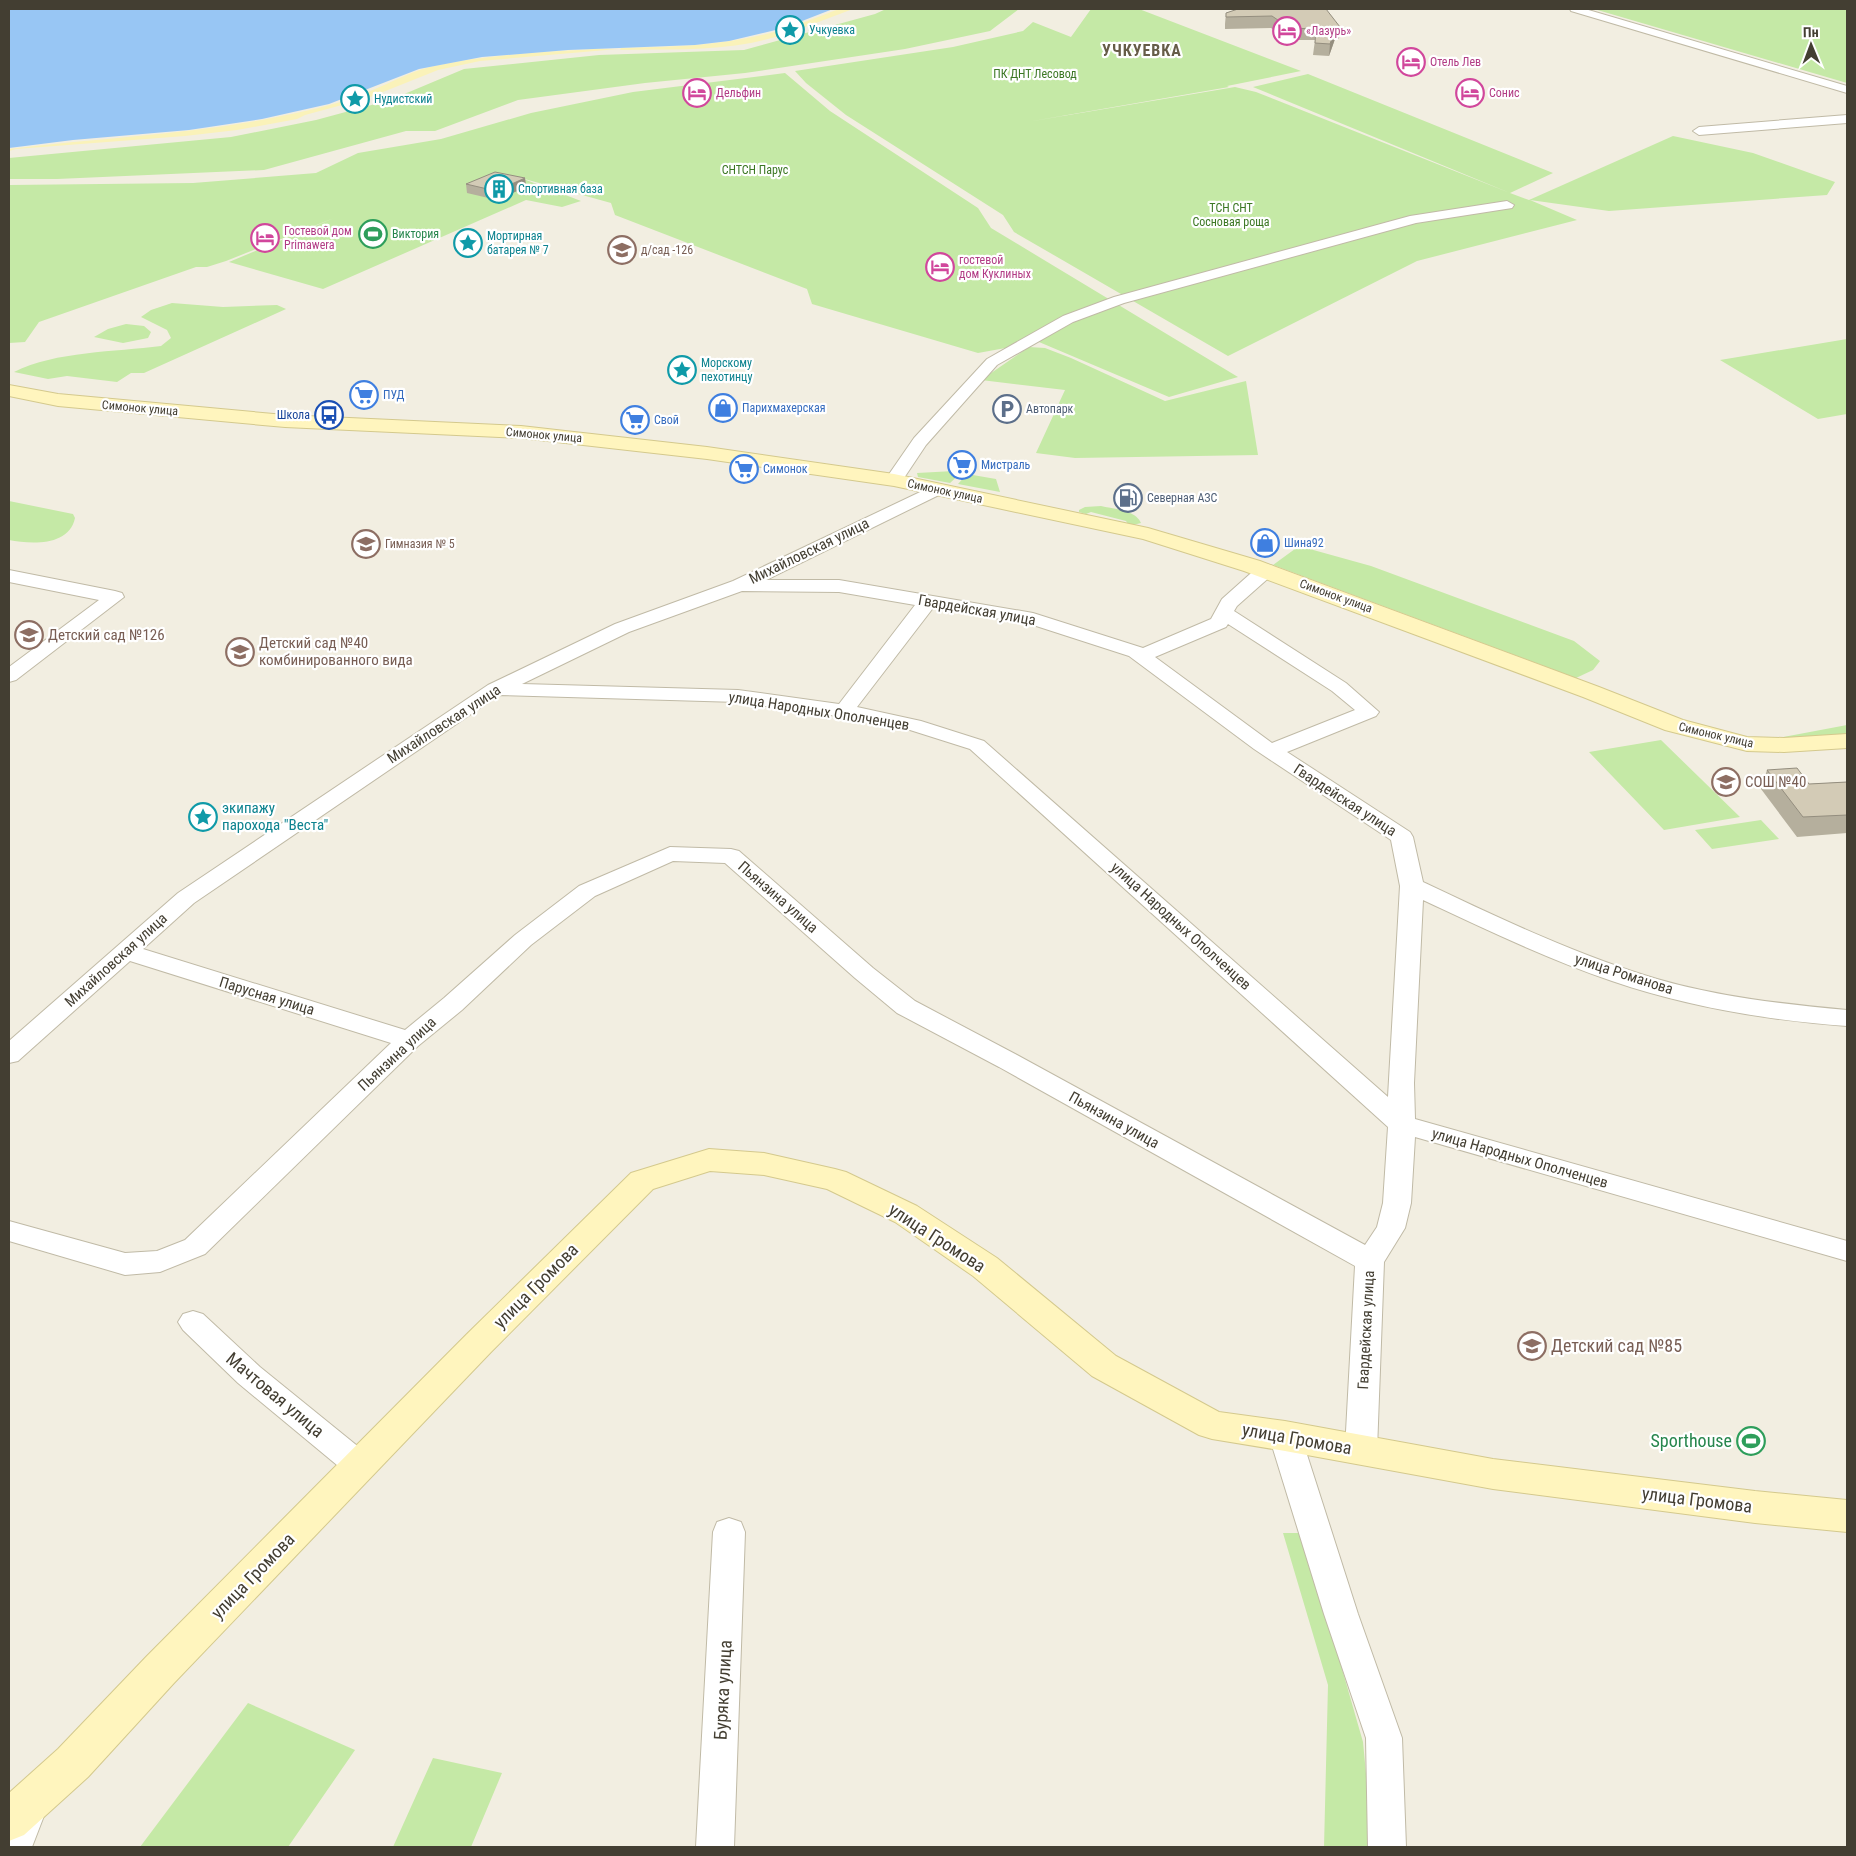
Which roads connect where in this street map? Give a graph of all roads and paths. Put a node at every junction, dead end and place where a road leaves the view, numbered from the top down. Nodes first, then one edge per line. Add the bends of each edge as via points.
1 (1576, 9) edge
2 (1847, 90) edge
3 (1847, 119) edge
4 (1699, 131) dead end
5 (1508, 205) dead end
6 (9, 391) edge
7 (894, 480) junction
8 (937, 489) junction
9 (1266, 570) junction
10 (9, 576) edge
11 (740, 585) junction
12 (928, 601) junction
13 (1224, 613) junction
14 (1141, 656) junction
15 (9, 676) edge
16 (495, 689) junction
17 (844, 712) junction
18 (1847, 741) edge
19 (1271, 751) junction
20 (1412, 886) junction
21 (124, 951) junction
22 (1847, 1018) edge
23 (409, 1040) junction
24 (9, 1056) edge
25 (1402, 1124) junction
26 (9, 1230) edge
27 (1847, 1251) edge
28 (1370, 1261) junction
29 (193, 1322) dead end
30 (1285, 1436) junction
31 (1361, 1450) junction
32 (360, 1466) junction
33 (1847, 1516) edge
34 (729, 1532) dead end
35 (21, 1810) edge
36 (13, 1847) edge
37 (715, 1847) edge
38 (1387, 1847) edge

1 - 2 street
3 - 4 street
5 - 7 street via 1406,222 1119,300 1068,319 992,362 920,442
6 - 7 street, Симонок улица via 58,400 285,421 521,432
7 - 8 street, Симонок улица
8 - 9 street, Симонок улица via 1148,534
8 - 11 street, Михайловская улица
9 - 13 street via 1229,603
9 - 18 street, Симонок улица via 1674,725 1747,744
10 - 15 street via 115,597
11 - 12 street, Гвардейская улица via 839,586
11 - 16 street, Михайловская улица via 622,628
12 - 14 street, Гвардейская улица via 1033,619
12 - 17 street
13 - 14 street via 1220,623
13 - 19 street via 1340,687 1369,712
14 - 19 street, Гвардейская улица
16 - 17 street, улица Народных Ополченцев via 738,696
16 - 21 street, Михайловская улица via 186,898
17 - 25 street, улица Народных Ополченцев via 914,725 977,745
19 - 20 street, Гвардейская улица via 1402,837
20 - 22 street, улица Романова via 1519,935 1621,976 1740,1006
20 - 25 street, Гвардейская улица via 1401,1083
21 - 23 street, Парусная улица
21 - 24 street, Михайловская улица
23 - 26 street, Пьянзина улица via 195,1247 160,1262 125,1264
23 - 28 street, Пьянзина улица via 523,940 587,891 670,854 731,856 906,1007
25 - 27 street, улица Народных Ополченцев
25 - 28 street, Гвардейская улица via 1397,1203 1391,1228
28 - 31 street, Гвардейская улица
29 - 32 street, Мачтовая улица via 249,1375
30 - 31 street, улица Громова
30 - 32 street, улица Громова via 1212,1424 1104,1366 985,1267 898,1210 836,1180 764,1164 709,1160 642,1181
30 - 38 street via 1384,1738
31 - 33 street, улица Громова via 1493,1474
32 - 35 street, улица Громова via 73,1763
34 - 37 street, Буряка улица
35 - 36 street

